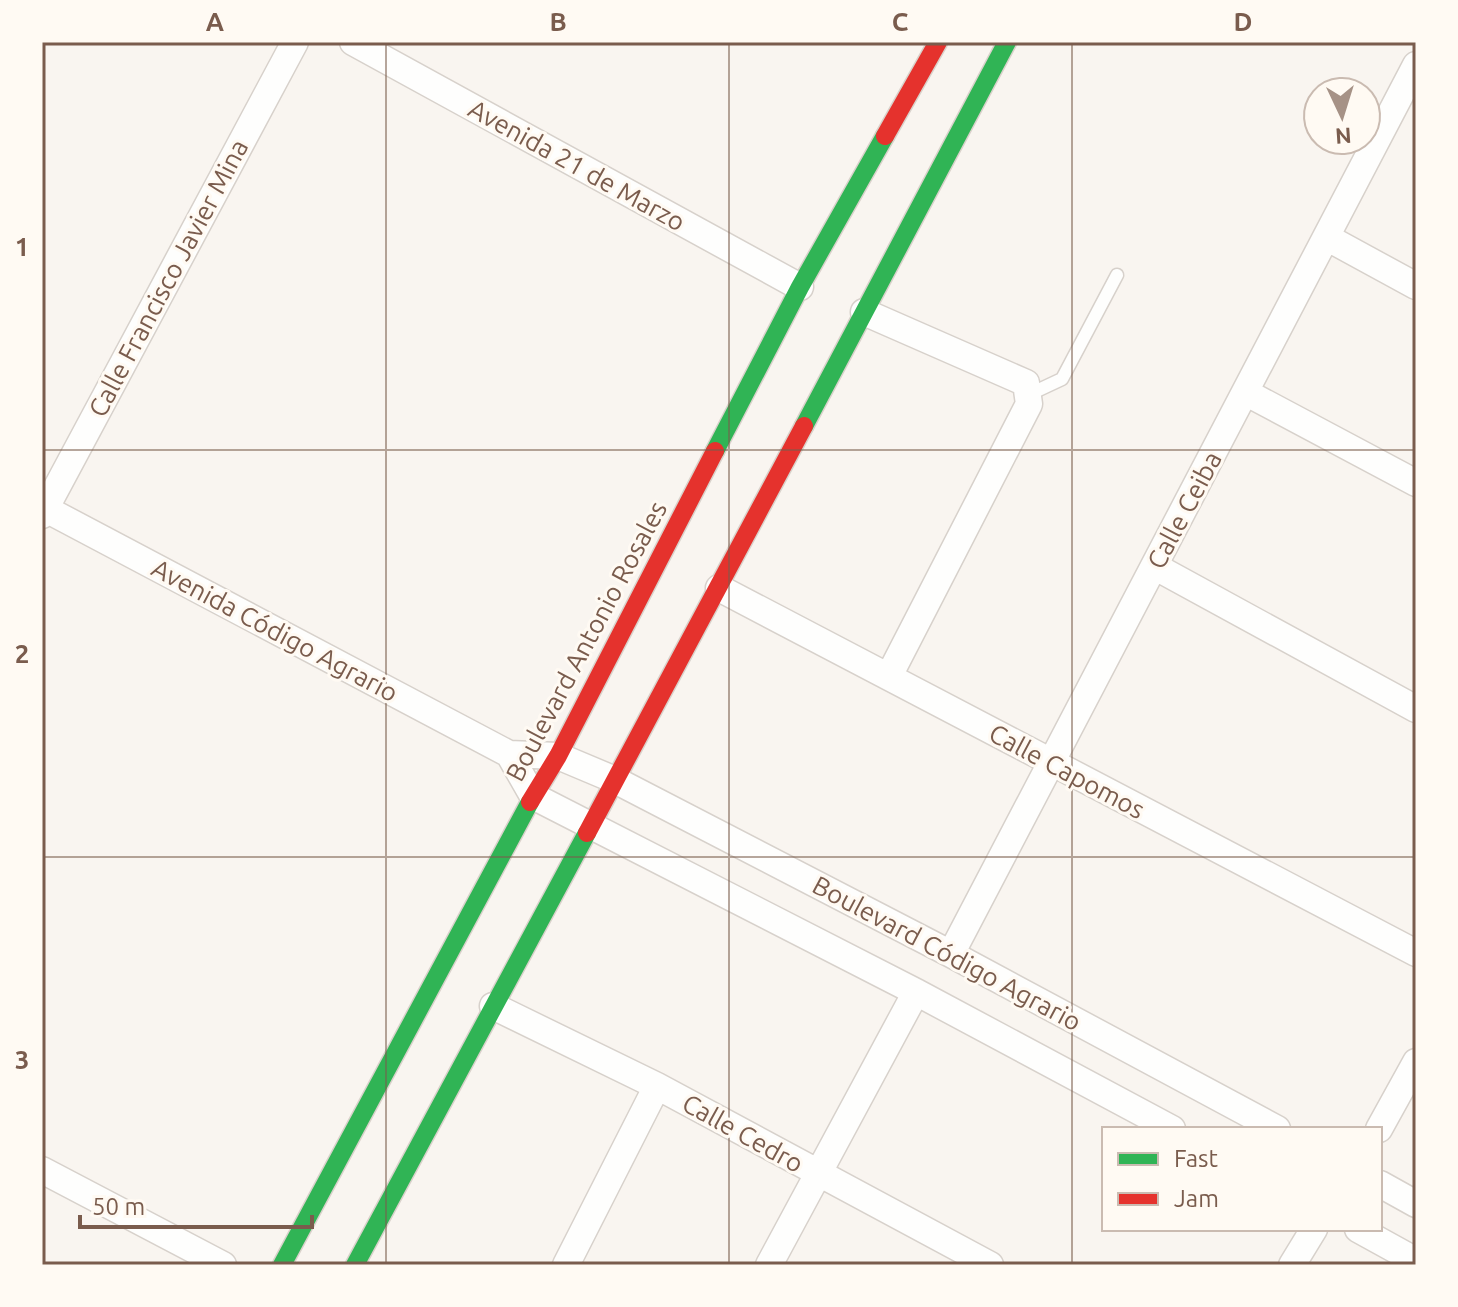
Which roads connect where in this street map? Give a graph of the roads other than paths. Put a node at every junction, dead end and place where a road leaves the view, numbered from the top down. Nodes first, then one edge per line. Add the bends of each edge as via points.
1 (295, 42) edge
2 (353, 42) edge
3 (938, 42) edge
4 (1007, 42) edge
5 (1416, 65) edge
6 (1326, 237) junction
7 (1117, 275) dead end
8 (1416, 286) edge
9 (800, 287) junction
10 (864, 312) junction
11 (1245, 392) junction
12 (1030, 394) junction
13 (1416, 483) edge
14 (43, 510) edge
15 (1154, 566) junction
16 (719, 588) junction
17 (889, 676) junction
18 (1416, 709) edge
19 (509, 754) junction
20 (558, 756) junction
21 (1051, 763) junction
22 (615, 780) junction
23 (533, 796) junction
24 (590, 826) junction
25 (1416, 953) edge
26 (951, 954) junction
27 (916, 992) junction
28 (493, 1006) junction
29 (1416, 1062) edge
30 (657, 1086) junction
31 (1168, 1127) edge
32 (1273, 1127) edge
33 (1380, 1127) edge
34 (42, 1170) edge
35 (817, 1174) junction
36 (1382, 1185) edge
37 (1416, 1204) edge
38 (1313, 1231) edge
39 (1362, 1231) edge
40 (1416, 1261) edge
41 (573, 1262) edge
42 (223, 1265) edge
43 (282, 1265) edge
44 (355, 1265) edge
45 (769, 1265) edge
46 (990, 1265) edge
47 (1292, 1265) edge

1 - 14 street, Calle Francisco Javier Mina
2 - 9 street, Avenida 21 de Marzo
3 - 9 main road, Boulevard Antonio Rosales
4 - 10 main road
5 - 6 street, Calle Ceiba
6 - 8 street
6 - 11 street, Calle Ceiba
7 - 12 lane via 1062,379
9 - 20 main road, Boulevard Antonio Rosales
10 - 12 street via 1026,383
10 - 16 main road
11 - 13 street
11 - 15 street, Calle Ceiba
12 - 17 street
14 - 19 street, Avenida Código Agrario
15 - 18 street
15 - 21 street, Calle Ceiba
16 - 17 street, Calle Capomos
16 - 22 main road
17 - 21 street, Calle Capomos
19 - 20 street
19 - 23 street
20 - 22 street, Boulevard Código Agrario
20 - 23 main road, Boulevard Antonio Rosales
21 - 25 street, Calle Capomos
21 - 26 street, Calle Ceiba
22 - 24 main road
22 - 26 street, Boulevard Código Agrario
23 - 24 street, Boulevard Código Agrario
23 - 43 main road, Boulevard Antonio Rosales
24 - 27 street, Boulevard Código Agrario
24 - 28 main road
26 - 32 street, Boulevard Código Agrario
27 - 31 street, Boulevard Código Agrario
27 - 35 street
28 - 30 street, Calle Cedro
28 - 44 main road
29 - 33 street
30 - 35 street, Calle Cedro
30 - 41 street
34 - 42 street
35 - 45 street
35 - 46 street, Calle Cedro
36 - 37 street
38 - 47 street
39 - 40 street

